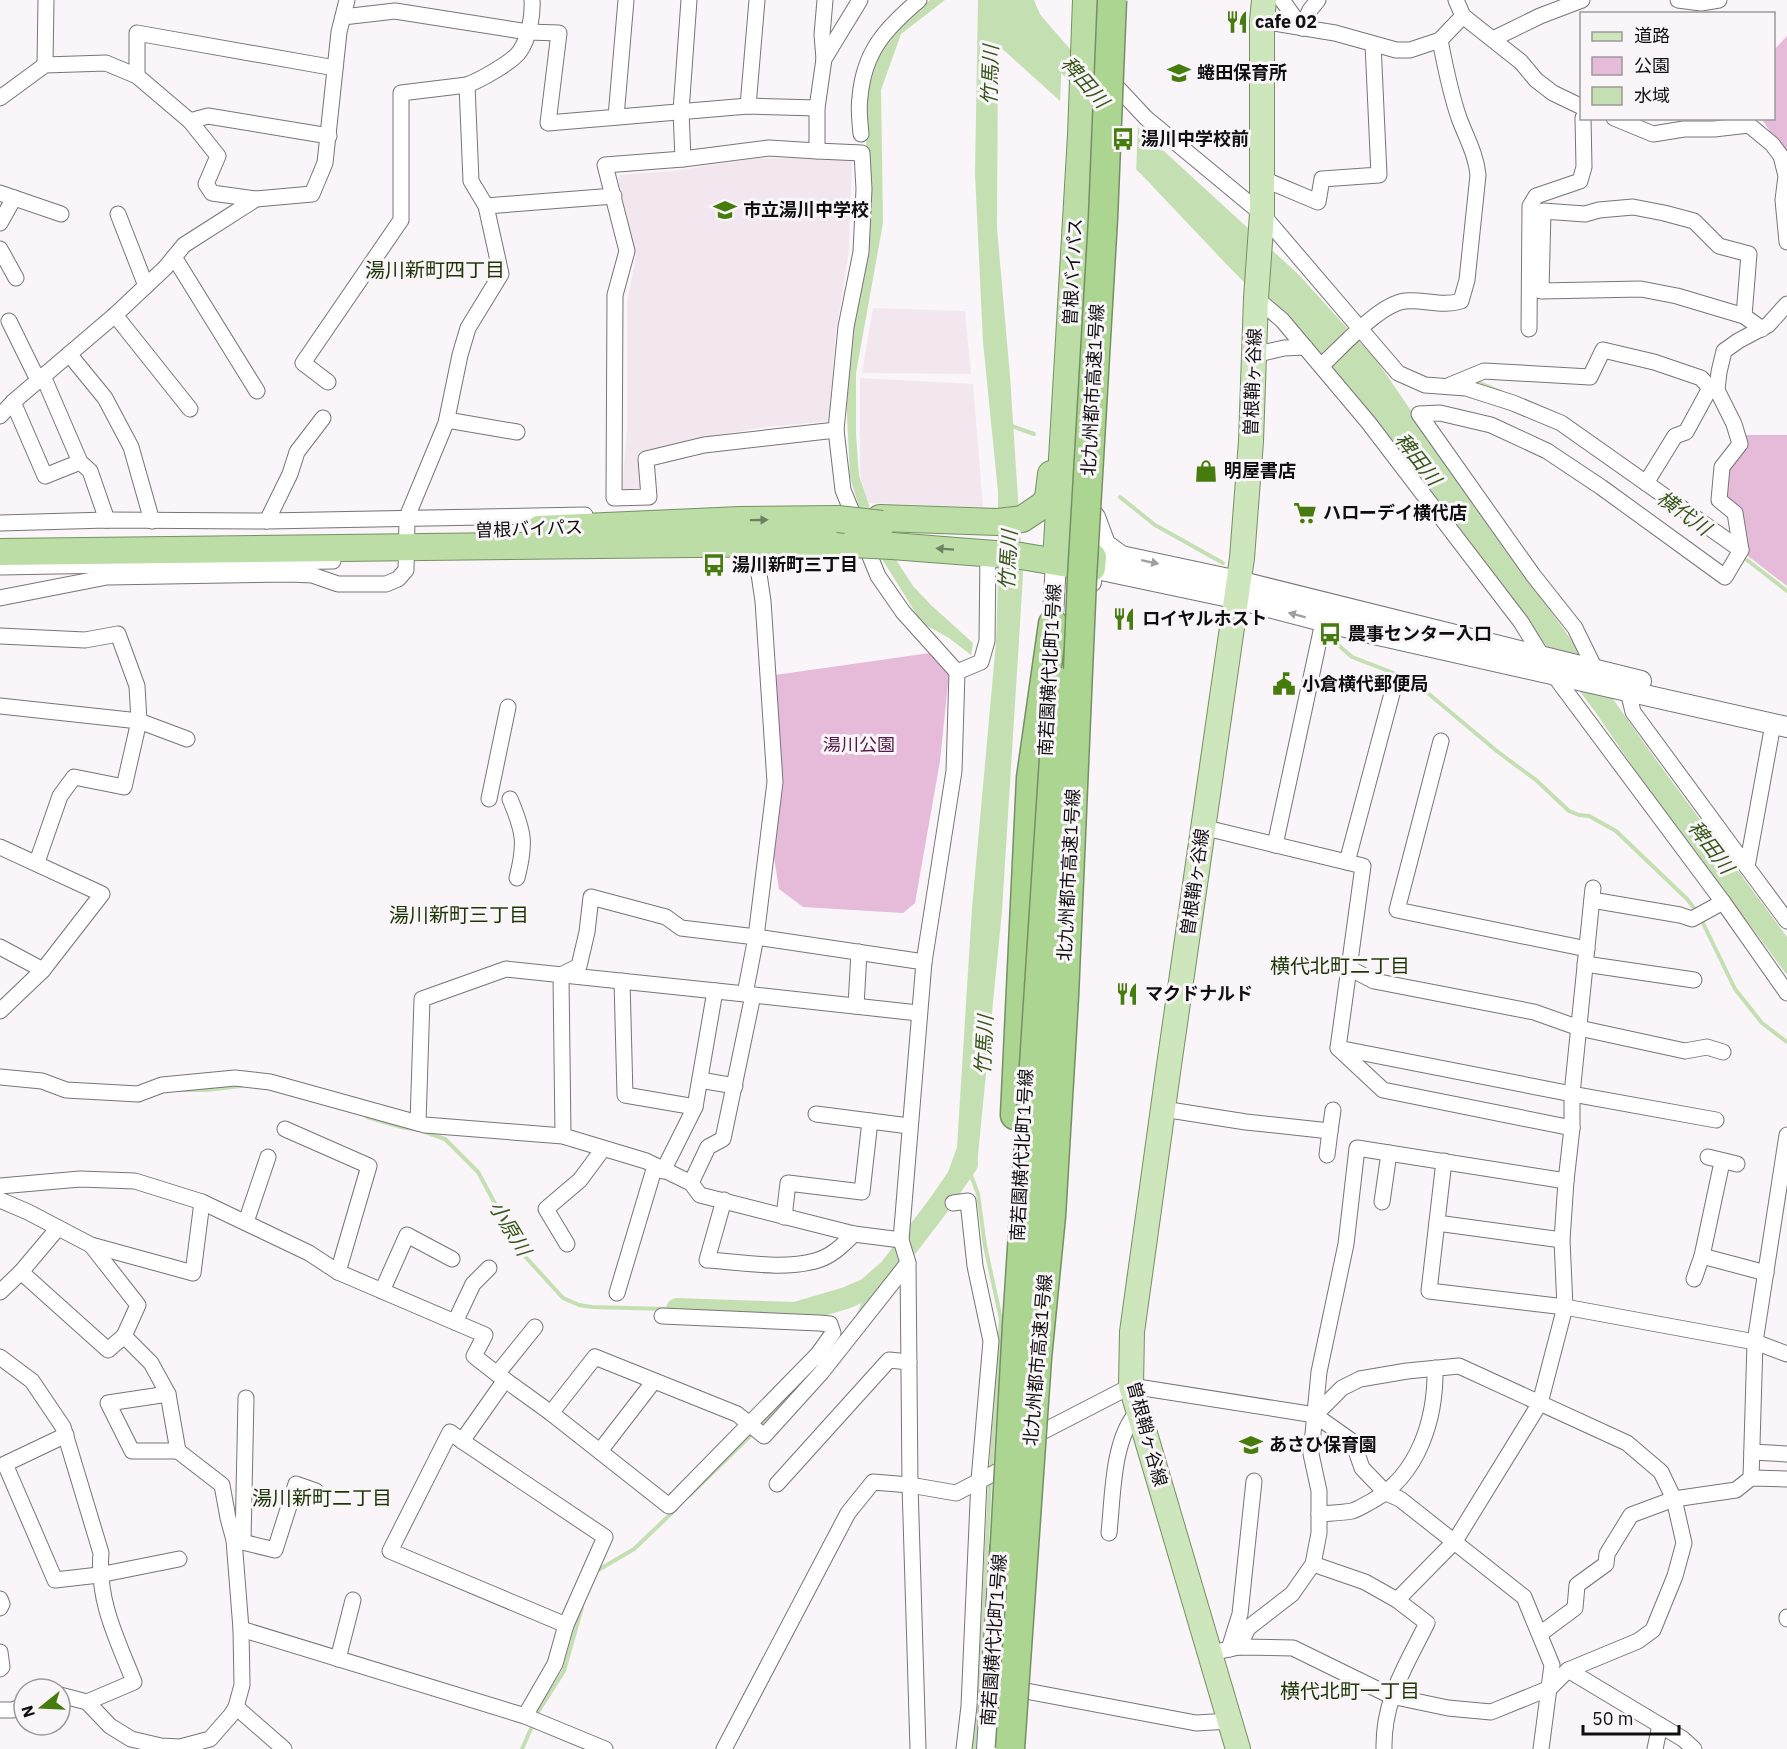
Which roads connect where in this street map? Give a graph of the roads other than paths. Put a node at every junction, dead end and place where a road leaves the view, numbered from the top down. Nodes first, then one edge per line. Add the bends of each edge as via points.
1 (46, 0) edge
2 (347, 0) edge
3 (626, 0) edge
4 (689, 0) edge
5 (757, 0) edge
6 (825, 0) edge
7 (860, 0) edge
8 (919, 0) edge
9 (1086, 0) edge
10 (1095, 0) edge
11 (1112, 0) edge
12 (1120, 0) edge
13 (1282, 0) edge
14 (1318, 0) edge
15 (1456, 0) edge
16 (1582, 0) edge
17 (1678, 0) edge
18 (1719, 0) edge
19 (535, 1) edge
20 (1263, 10) edge
21 (1463, 16) junction
22 (343, 17) junction
23 (1302, 28) junction
24 (528, 32) junction
25 (1493, 39) junction
26 (1440, 40) junction
27 (1373, 44) junction
28 (824, 59) junction
29 (45, 65) junction
30 (335, 68) junction
31 (137, 76) junction
32 (467, 85) junction
33 (1117, 91) junction
34 (0, 98) edge
35 (748, 106) junction
36 (1580, 106) edge
37 (817, 108) junction
38 (681, 111) junction
39 (616, 117) junction
40 (1583, 120) edge
41 (1619, 120) edge
42 (190, 121) junction
43 (861, 134) dead end
44 (328, 136) junction
45 (817, 151) junction
46 (683, 159) junction
47 (1261, 178) junction
48 (1113, 194) junction
49 (7, 195) edge
50 (614, 196) junction
51 (256, 199) junction
52 (486, 206) junction
53 (61, 214) dead end
54 (118, 214) dead end
55 (1077, 215) junction
56 (1261, 219) junction
57 (0, 223) edge
58 (1787, 242) edge
59 (0, 249) edge
60 (174, 257) junction
61 (16, 278) dead end
62 (146, 286) junction
63 (1256, 298) junction
64 (1787, 304) edge
65 (115, 315) junction
66 (1744, 316) junction
67 (9, 321) dead end
68 (1529, 329) dead end
69 (1762, 329) junction
70 (1359, 330) junction
71 (1305, 347) junction
72 (69, 354) junction
73 (1254, 355) junction
74 (1321, 366) junction
75 (43, 376) junction
76 (328, 382) dead end
77 (1446, 387) junction
78 (1713, 389) junction
79 (257, 392) dead end
80 (13, 402) junction
81 (190, 409) dead end
82 (0, 416) edge
83 (323, 418) dead end
84 (447, 420) junction
85 (836, 430) junction
86 (517, 432) dead end
87 (80, 462) junction
88 (1646, 483) junction
89 (1095, 517) junction
90 (152, 521) junction
91 (267, 521) junction
92 (0, 523) edge
93 (885, 529) junction
94 (106, 535) junction
95 (0, 536) edge
96 (407, 539) junction
97 (849, 544) junction
98 (1036, 547) junction
99 (1741, 550) junction
100 (0, 552) edge
101 (756, 554) junction
102 (1122, 556) junction
103 (0, 567) edge
104 (1236, 590) junction
105 (0, 598) edge
106 (1323, 622) junction
107 (1053, 624) junction
108 (0, 636) edge
109 (1495, 653) junction
110 (1544, 663) junction
111 (957, 672) junction
112 (1087, 672) junction
113 (1610, 681) junction
114 (1394, 686) dead end
115 (0, 706) edge
116 (508, 707) dead end
117 (139, 721) junction
118 (1782, 722) edge
119 (187, 739) dead end
120 (1441, 741) dead end
121 (489, 799) dead end
122 (510, 800) dead end
123 (1202, 827) junction
124 (1275, 845) junction
125 (0, 847) edge
126 (37, 862) junction
127 (1347, 862) junction
128 (1748, 867) junction
129 (517, 878) dead end
130 (1723, 902) junction
131 (1787, 921) edge
132 (756, 936) junction
133 (0, 947) edge
134 (859, 952) junction
135 (1586, 956) junction
136 (924, 962) junction
137 (1349, 968) junction
138 (44, 970) junction
139 (561, 975) junction
140 (1694, 980) dead end
141 (622, 981) junction
142 (716, 991) junction
143 (1787, 993) edge
144 (749, 995) junction
145 (856, 1006) junction
146 (0, 1011) edge
147 (918, 1013) junction
148 (1579, 1028) junction
149 (1338, 1048) junction
150 (1723, 1052) dead end
151 (0, 1077) edge
152 (700, 1080) junction
153 (735, 1086) junction
154 (1572, 1094) junction
155 (695, 1107) junction
156 (1163, 1109) junction
157 (1333, 1110) dead end
158 (816, 1114) dead end
159 (1716, 1120) dead end
160 (870, 1121) junction
161 (418, 1123) junction
162 (909, 1126) junction
163 (1572, 1128) junction
164 (285, 1129) dead end
165 (1330, 1131) junction
166 (1787, 1135) edge
167 (563, 1136) junction
168 (603, 1149) junction
169 (1389, 1153) junction
170 (1327, 1155) dead end
171 (268, 1157) dead end
172 (1444, 1161) junction
173 (1722, 1161) dead end
174 (659, 1168) junction
175 (1566, 1181) junction
176 (692, 1183) junction
177 (0, 1186) edge
178 (0, 1200) edge
179 (724, 1200) junction
180 (202, 1202) junction
181 (1382, 1202) dead end
182 (953, 1203) dead end
183 (784, 1217) junction
184 (246, 1222) junction
185 (1437, 1224) junction
186 (58, 1228) junction
187 (854, 1234) junction
188 (901, 1240) junction
189 (1562, 1240) junction
190 (567, 1244) dead end
191 (91, 1245) junction
192 (1702, 1256) junction
193 (452, 1259) dead end
194 (908, 1263) junction
195 (489, 1268) dead end
196 (21, 1272) junction
197 (338, 1272) junction
198 (1766, 1273) junction
199 (1694, 1279) dead end
200 (382, 1291) junction
201 (0, 1293) edge
202 (617, 1293) dead end
203 (1565, 1308) junction
204 (662, 1316) dead end
205 (455, 1322) junction
206 (1017, 1325) junction
207 (535, 1327) dead end
208 (124, 1336) junction
209 (1755, 1342) junction
210 (1787, 1354) edge
211 (0, 1357) edge
212 (1037, 1358) junction
213 (810, 1362) junction
214 (909, 1362) junction
215 (1435, 1368) junction
216 (821, 1373) junction
217 (501, 1377) junction
218 (654, 1381) junction
219 (1131, 1386) junction
220 (168, 1394) junction
221 (246, 1398) dead end
222 (1540, 1403) junction
223 (1138, 1411) junction
224 (551, 1413) junction
225 (1315, 1415) junction
226 (749, 1425) junction
227 (1038, 1434) junction
228 (66, 1435) junction
229 (462, 1441) junction
230 (178, 1451) junction
231 (600, 1451) junction
232 (1752, 1452) junction
233 (1787, 1454) edge
234 (1006, 1467) junction
235 (1751, 1478) junction
236 (979, 1480) junction
237 (1786, 1480) edge
238 (1254, 1481) dead end
239 (777, 1484) dead end
240 (910, 1485) junction
241 (316, 1491) dead end
242 (1386, 1493) junction
243 (1674, 1499) junction
244 (1319, 1514) junction
245 (1109, 1533) dead end
246 (239, 1541) junction
247 (1455, 1541) junction
248 (179, 1558) dead end
249 (1313, 1564) junction
250 (99, 1575) junction
251 (0, 1599) edge
252 (353, 1600) dead end
253 (1397, 1600) junction
254 (0, 1608) edge
255 (566, 1625) junction
256 (241, 1629) junction
257 (1540, 1634) junction
258 (1226, 1650) junction
259 (0, 1652) edge
260 (338, 1659) junction
261 (0, 1669) edge
262 (1568, 1670) junction
263 (1550, 1688) junction
264 (1016, 1689) junction
265 (1391, 1696) junction
266 (72, 1698) edge
267 (87, 1702) junction
268 (236, 1707) junction
269 (525, 1716) junction
270 (1230, 1721) junction
271 (1660, 1725) junction
272 (180, 1748) edge
273 (284, 1749) edge
274 (605, 1749) edge
275 (724, 1749) edge
276 (918, 1749) edge
277 (964, 1749) edge
278 (987, 1749) edge
279 (993, 1749) edge
280 (1011, 1749) edge
281 (1238, 1749) edge
282 (1384, 1749) edge
283 (1540, 1749) edge
284 (1655, 1749) edge
285 (1694, 1749) edge

1 - 29 street
2 - 22 street
3 - 39 street
4 - 38 street
5 - 35 street
6 - 28 street
7 - 28 street
8 - 43 street via 876,43 860,97
9 - 55 highway, 曽根バイパス
10 - 206 highway, 北九州都市高速1号線, bridge via 1066,564
11 - 212 highway, 北九州都市高速1号線, bridge via 1064,996 1051,1216
12 - 33 highway, 曽根バイパス
13 - 23 street
14 - 23 street
15 - 21 street
16 - 25 street
17 - 18 street
19 - 24 street
20 - 23 street
20 - 47 main road, 曽根鞘ヶ谷線
21 - 25 street
21 - 26 street
22 - 24 street via 395,11
22 - 30 street
23 - 27 street
24 - 32 street via 519,53
24 - 39 street via 559,33 548,123
25 - 36 street via 1536,80
26 - 27 street via 1410,50
26 - 70 street via 1454,104 1477,160 1467,280 1461,301 1394,303
27 - 47 street via 1379,175 1322,179 1318,202
28 - 37 street
29 - 31 street via 106,63
29 - 34 street
30 - 31 street via 137,33
30 - 44 street
31 - 42 street
32 - 52 street via 471,181
32 - 76 street via 401,93 401,220 303,363
33 - 48 highway, 曽根バイパス
33 - 56 street
35 - 37 street
35 - 38 street
37 - 45 street
38 - 39 street
38 - 46 street
40 - 68 street via 1581,181 1536,196 1530,206
41 - 58 street via 1653,134 1749,125 1781,156 1786,176 1783,200
42 - 44 street via 207,116
42 - 51 street via 218,156 206,184 212,193
44 - 51 street via 325,163 312,194
45 - 46 street via 769,148
45 - 85 street via 862,153 861,252 846,327
46 - 50 street via 605,165
47 - 56 main road, 曽根鞘ヶ谷線
48 - 89 highway, 曽根バイパス
48 - 98 highway, 曽根バイパス via 1087,365 1075,532
49 - 53 street
49 - 57 street
50 - 52 street
50 - 85 street via 627,251 615,295 614,498 649,497 646,459 704,445
51 - 60 street via 184,245
52 - 84 street via 501,274 468,328
54 - 62 street
55 - 98 highway, 曽根バイパス
55 - 98 highway via 1066,275 1051,485 1043,505
56 - 63 main road, 曽根鞘ヶ谷線
56 - 70 street
59 - 61 street
60 - 62 street
60 - 79 street
62 - 65 street
63 - 71 street
63 - 73 main road, 曽根鞘ヶ谷線
64 - 69 street
65 - 72 street
65 - 81 street
66 - 66 street via 1749,254 1719,246 1694,221 1632,207 1585,214 1543,211 1540,291 1641,289
66 - 69 street
67 - 75 street via 34,374
69 - 78 street via 1724,351
70 - 74 street
70 - 77 street via 1398,373 1425,385
71 - 73 street
71 - 74 street
72 - 75 street
72 - 90 street via 105,398 131,447
73 - 104 main road, 曽根鞘ヶ谷線 via 1251,441
74 - 110 street via 1521,622
75 - 80 street
75 - 87 street
77 - 78 street via 1484,371 1590,377 1603,350 1701,378
77 - 88 street via 1466,388 1561,423
78 - 88 street via 1686,432 1675,436
78 - 99 street via 1734,424 1740,444 1722,467 1719,500 1735,513
80 - 82 street
80 - 87 street via 45,476
83 - 91 street via 297,452
84 - 86 street
84 - 96 street
85 - 111 street via 843,490 878,576 903,612
87 - 94 street via 90,471
88 - 99 street
89 - 98 highway, 曽根バイパス
89 - 102 street via 1104,544
90 - 91 street
90 - 94 street
91 - 96 street
92 - 94 street
96 -> 93 highway, 曽根バイパス, bridge via 714,521 838,519
93 - 97 highway, 曽根バイパス, bridge
93 - 98 highway
94 - 95 highway, 曽根バイパス
94 - 96 highway, 曽根バイパス
94 - 100 highway, 曽根バイパス
96 - 97 highway, 曽根バイパス
96 - 101 street
96 - 103 street
96 - 105 street via 406,570 387,584 338,584 312,575 290,574 107,577
97 - 101 street
98 - 102 street
98 - 104 street
98 - 107 street, 南若園横代北町1号線
98 - 111 street via 987,641 981,662
98 - 112 street, 南若園横代北町1号線
99 - 113 street via 1725,577 1547,451 1491,425 1440,413 1419,414
101 - 132 street via 763,601 775,782
102 -> 104 street
106 -> 104 street
104 - 109 street
104 - 123 main road, 曽根鞘ヶ谷線
106 - 109 street
106 - 124 street
107 - 206 highway, bridge via 1031,778 1015,1115
107 - 234 street, 南若園横代北町1号線
108 - 117 street via 85,640 118,634 137,686
109 - 110 street
110 - 113 street
110 - 130 street
111 - 136 street via 954,771
112 - 212 highway, bridge via 1064,784 1038,1215
112 - 227 street, 南若園横代北町1号線 via 1073,997
113 - 118 street
113 - 118 street
113 - 128 street
114 - 127 street
115 - 117 street
116 - 121 street
117 - 119 street
117 - 126 street via 124,787 74,777 60,796
118 - 128 street
120 - 135 street via 1397,910
122 - 129 street via 522,827 524,853
123 - 124 street
123 - 156 main road, 曽根鞘ヶ谷線
124 - 127 street
125 - 126 street
126 - 138 street via 102,894
127 - 137 street via 1363,866
128 - 131 street
130 - 135 street via 1692,919 1592,894
130 - 143 street
132 - 134 street
132 - 139 street via 681,928 666,917 591,897 579,966
132 - 144 street
133 - 138 street
134 - 136 street
134 - 145 street
135 - 140 street
135 - 148 street
136 - 147 street
137 - 148 street via 1374,981 1534,1012
137 - 149 street
138 - 146 street
139 - 141 street
139 - 161 street via 506,969 422,999
139 - 167 street
141 - 142 street
141 - 155 street via 625,1095
142 - 144 street
142 - 152 street
144 - 145 street
144 - 153 street
145 - 147 street
147 - 162 street
148 - 150 street via 1685,1051 1707,1047
148 - 154 street
149 - 154 street
149 - 163 street via 1383,1090
151 - 161 street via 42,1081 66,1090 138,1094 162,1085 236,1078 270,1082
152 - 153 street
152 - 155 street
153 - 176 street via 723,1138 708,1147
154 - 159 street
154 - 163 street
155 - 174 street
156 - 165 street
156 - 219 main road, 曽根鞘ヶ谷線 via 1132,1332
157 - 165 street
158 - 160 street
160 - 162 street
160 - 183 street via 862,1192 788,1183
161 - 167 street
162 - 188 street
163 - 175 street
164 - 197 street via 369,1166
165 - 170 street
166 - 198 street
167 - 168 street
168 - 174 street
168 - 190 street via 580,1180 546,1209
169 - 172 street
169 - 181 street
169 - 225 street via 1357,1148 1346,1244 1318,1372
171 - 184 street
172 - 175 street
172 - 185 street
173 - 192 street
174 - 176 street
174 - 202 street
175 - 189 street
176 - 179 street via 700,1195
177 - 180 street via 80,1179 135,1181
178 - 186 street
179 - 183 street
179 - 187 street via 707,1260 784,1265 817,1261 840,1248
180 - 184 street
180 - 191 street via 194,1273
182 - 236 street via 968,1201 975,1266 991,1341
183 - 187 street
184 - 197 street
185 - 189 street
185 - 203 street via 1429,1291
186 - 191 street
186 - 196 street
187 - 188 street
188 - 194 street
189 - 203 street
191 - 208 street via 138,1305
192 - 198 street
192 - 199 street
193 - 200 street via 407,1235
194 - 214 street
194 - 216 street
195 - 205 street via 473,1284
196 - 201 street
196 - 208 street via 108,1350
197 - 200 street
198 - 209 street
200 - 205 street
203 - 209 street
203 - 222 street
204 - 213 street via 830,1324 833,1332
205 - 217 street via 485,1335 474,1356
206 - 279 highway, 北九州都市高速1号線, bridge
207 - 217 street
208 - 220 street via 151,1364
209 - 210 street
209 - 232 street
211 - 228 street via 32,1380
212 - 280 highway, 北九州都市高速1号線, bridge
213 - 216 street
213 - 226 street
214 - 239 street via 890,1360
214 - 240 street
215 - 222 street via 1459,1366
215 - 225 street via 1359,1379 1342,1388
215 - 242 street via 1436,1394 1425,1435 1408,1470
216 - 226 street via 764,1436
217 - 224 street
217 - 229 street
218 - 224 street via 595,1357
218 - 226 street via 737,1414
218 - 231 street
219 - 223 main road, 曽根鞘ヶ谷線
219 - 225 street
219 - 227 street
220 - 230 street
220 - 230 street via 108,1403 132,1451
221 - 246 street
222 - 243 street via 1627,1443 1661,1472
222 - 247 street
223 - 245 street via 1129,1420 1119,1451
223 - 258 main road, 曽根鞘ヶ谷線
224 - 231 street
225 - 242 street via 1353,1443 1362,1468
225 - 244 street via 1311,1454 1319,1491
226 - 231 street via 669,1506
227 - 234 street
227 - 264 street, 南若園横代北町1号線
228 - 250 street via 101,1553
228 - 250 street via 5,1464 56,1580
229 - 255 street via 605,1537
229 - 255 street via 450,1432 390,1551
230 - 246 street via 222,1485 228,1518
232 - 233 street
232 - 235 street
234 - 236 street
234 - 278 street, 南若園横代北町1号線
235 - 237 street
235 - 243 street via 1736,1490
236 - 240 street via 956,1492
236 - 277 street
238 - 258 street via 1240,1614
240 - 275 street via 873,1482 848,1514
240 - 276 street
241 - 246 street via 296,1484 274,1550
242 - 244 street via 1353,1511
242 - 247 street via 1400,1499
243 - 257 street via 1631,1515 1606,1554 1606,1564 1577,1585 1575,1608
243 - 262 street via 1684,1543 1653,1630 1638,1641
244 - 249 street
246 - 256 street
247 - 253 street
247 - 257 street via 1524,1598
248 - 250 street
249 - 253 street via 1365,1582
249 - 258 street via 1292,1594
250 - 267 street via 104,1604 134,1682
251 - 254 street
252 - 260 street
253 - 265 street via 1427,1623
255 - 269 street via 555,1664
256 - 260 street
256 - 268 street via 242,1685
257 - 263 street via 1552,1665
258 - 265 street via 1293,1648
258 - 270 main road, 曽根鞘ヶ谷線
259 - 261 street
260 - 269 street
262 - 263 street
262 - 271 street
263 - 265 street via 1491,1712
263 - 283 street
264 - 270 street via 1196,1724
264 - 280 street, 南若園横代北町1号線
265 - 282 street
266 - 267 street
267 - 272 street via 110,1726 131,1739
268 - 272 street via 210,1739
268 - 273 street
269 - 274 street
270 - 281 main road, 曽根鞘ヶ谷線
271 - 284 street
271 - 285 street

